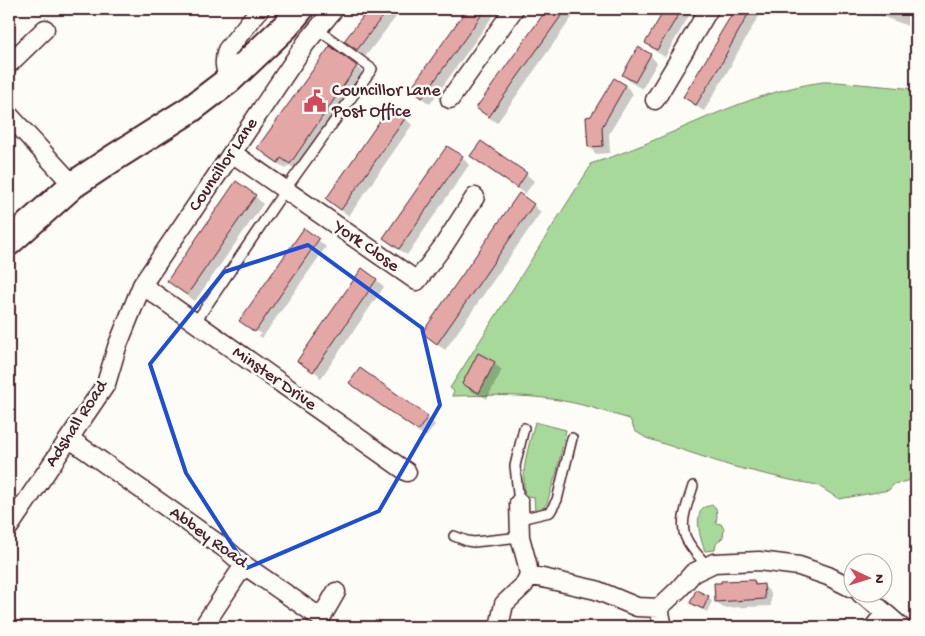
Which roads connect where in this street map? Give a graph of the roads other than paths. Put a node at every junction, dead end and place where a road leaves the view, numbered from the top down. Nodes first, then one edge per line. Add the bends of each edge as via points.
1 (260, 9) edge
2 (334, 9) edge
3 (514, 9) edge
4 (709, 9) edge
5 (293, 17) edge
6 (317, 29) junction
7 (45, 30) dead end
8 (306, 43) junction
9 (9, 64) edge
10 (229, 80) junction
11 (450, 99) dead end
12 (655, 100) dead end
13 (9, 115) edge
14 (232, 153) junction
15 (73, 185) junction
16 (285, 190) junction
17 (475, 198) dead end
18 (9, 242) edge
19 (142, 286) junction
20 (195, 323) junction
21 (524, 428) dead end
22 (572, 438) dead end
23 (70, 439) junction
24 (408, 472) dead end
25 (693, 486) dead end
26 (520, 520) junction
27 (9, 527) edge
28 (454, 536) dead end
29 (244, 565) junction
30 (707, 566) junction
31 (529, 575) junction
32 (842, 583) edge
33 (336, 592) dead end
34 (875, 604) edge
35 (659, 608) junction
36 (885, 612) junction
37 (203, 627) edge
38 (499, 627) edge
39 (663, 627) edge
40 (874, 627) edge
41 (900, 627) edge

1 - 10 street via 227,50 224,65
2 - 6 street, Councillor Lane
3 - 11 street
4 - 12 street
5 - 8 street
5 - 10 street
6 - 8 street, Councillor Lane
6 - 16 lane via 372,69
7 - 9 street
8 - 14 street, Councillor Lane
10 - 15 street via 191,109
13 - 15 street
14 - 16 street, York Close
14 - 19 street, Councillor Lane
15 - 18 street
16 - 17 street, York Close via 417,282
16 - 20 lane
19 - 20 street, Minster Drive
19 - 23 street, Adshall Road via 106,384
20 - 24 street, Minster Drive
21 - 26 lane via 515,466
22 - 26 lane via 557,500 550,512
23 - 27 street, Adshall Road
23 - 29 street, Abbey Road
25 - 30 lane via 684,514 684,530 687,540
26 - 28 lane via 474,542
26 - 31 street
29 - 33 street, Abbey Road via 321,618
29 - 37 street
30 - 32 street via 759,561 799,566
30 - 35 street via 693,573
31 - 35 street via 596,590 637,607
31 - 38 street via 524,586 504,604
34 - 36 street
35 - 39 street
36 - 40 street
36 - 41 street

